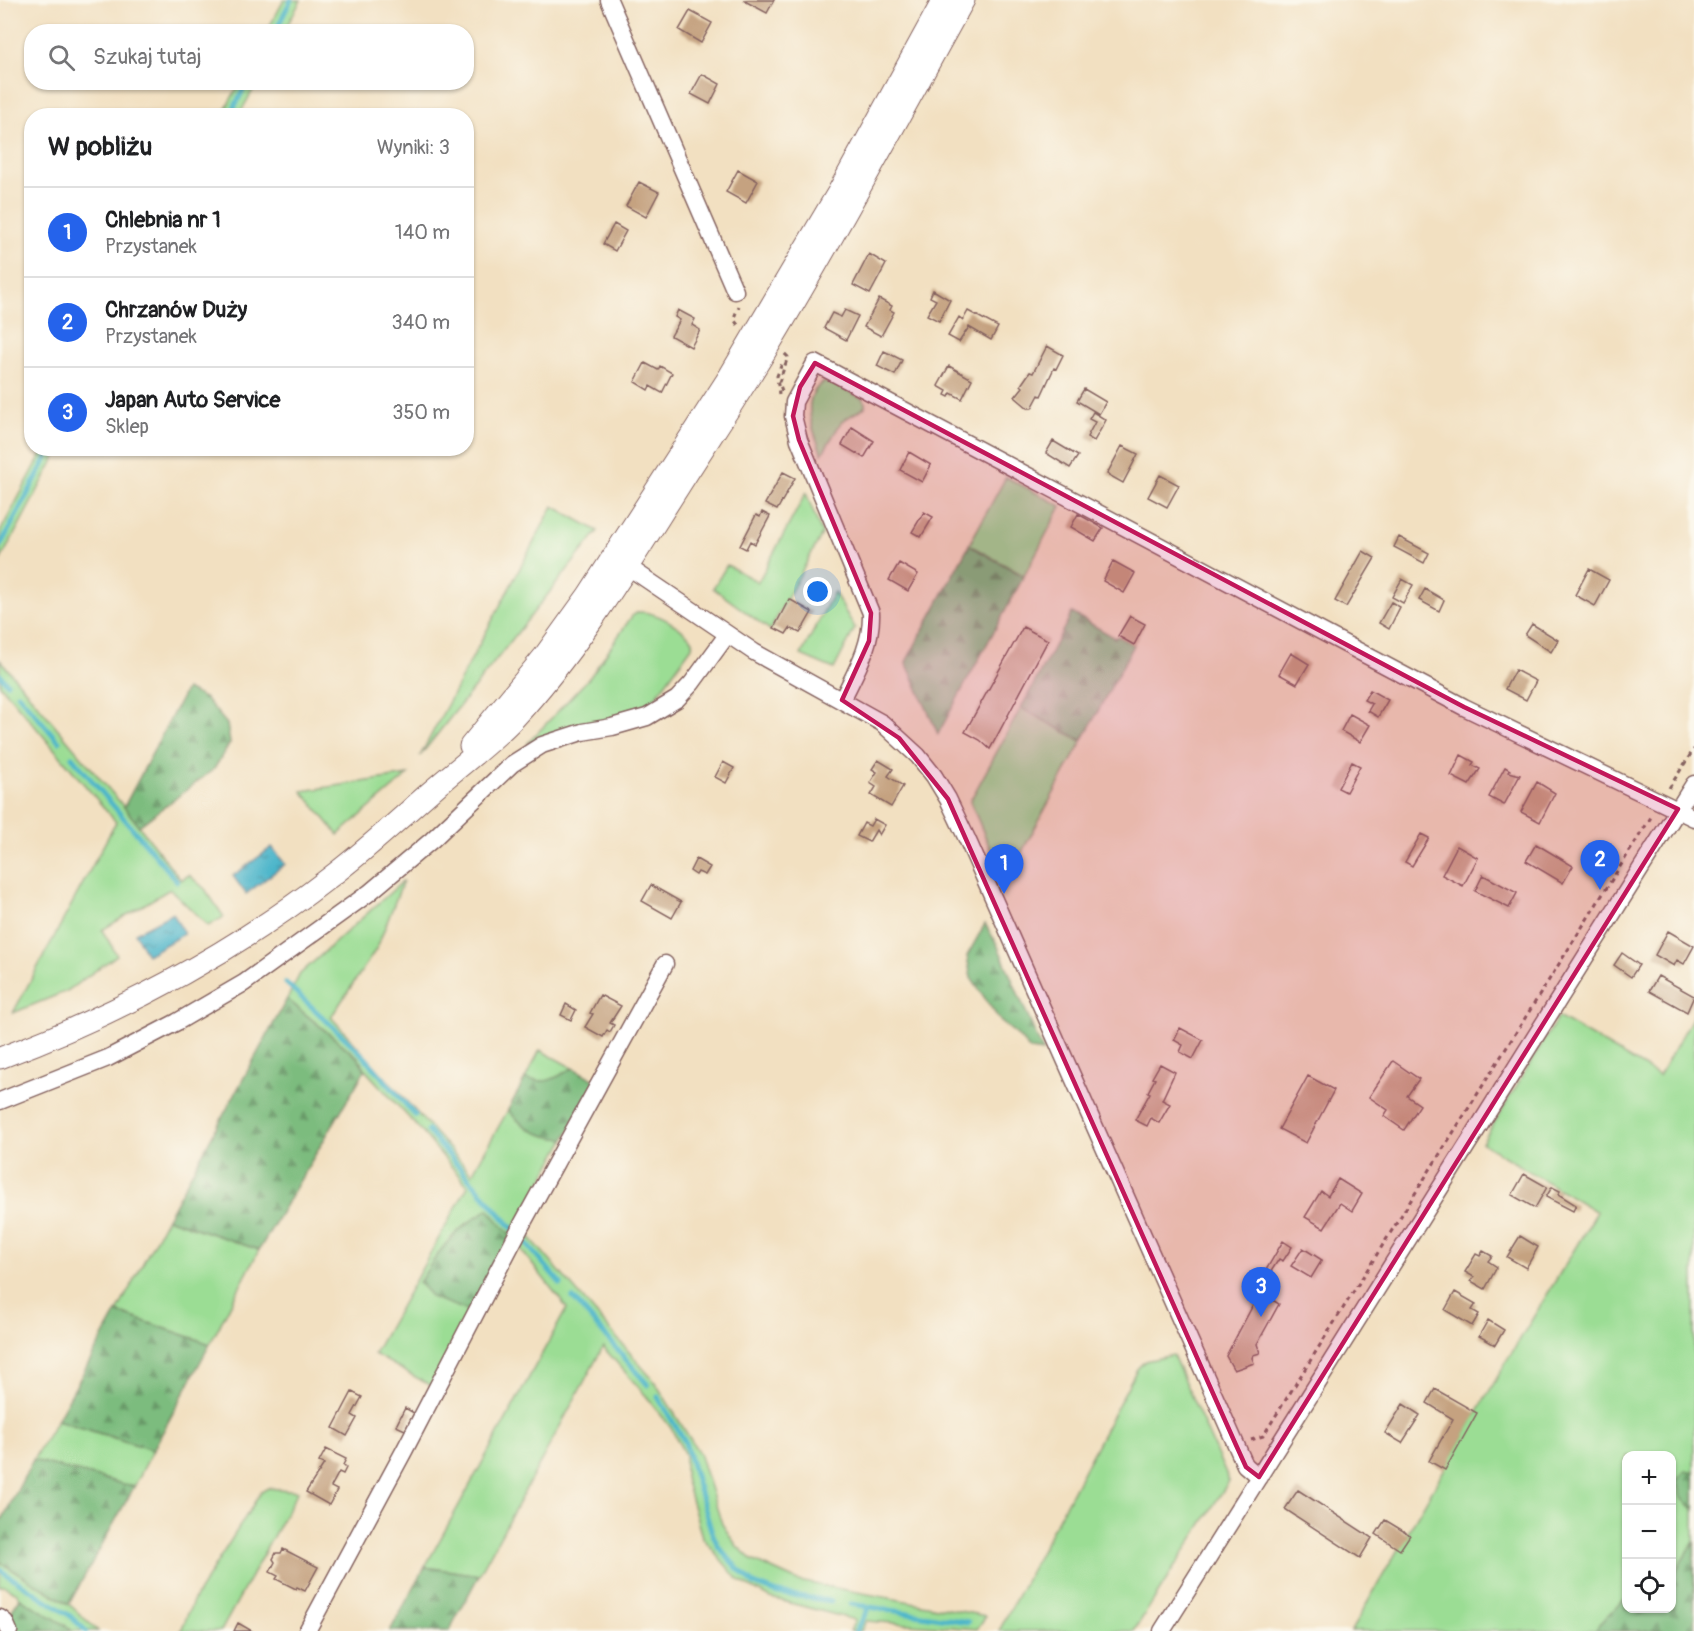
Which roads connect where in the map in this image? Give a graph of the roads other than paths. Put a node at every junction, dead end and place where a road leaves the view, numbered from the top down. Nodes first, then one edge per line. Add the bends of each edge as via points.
1 (609, 0) edge
2 (957, 1) edge
3 (734, 288) road end
4 (621, 562) junction
5 (727, 635) junction
6 (842, 700) junction
7 (1694, 784) edge
8 (1678, 809) junction
9 (1694, 818) edge
10 (665, 964) dead end
11 (0, 1058) edge
12 (0, 1101) edge
13 (1259, 1478) junction
14 (0, 1618) edge
15 (9, 1631) edge
16 (307, 1631) edge
17 (1162, 1631) edge

1 - 3 street
2 - 4 main road via 806,247
4 - 5 street
4 - 11 main road via 432,790 326,881 224,951 114,1011
5 - 6 street
5 - 12 street via 676,699 647,717 542,745 512,764 369,893 244,983 108,1058
6 - 8 street via 867,648 871,612 799,440 793,416 800,387 814,363 1464,707
6 - 13 street via 882,723 899,738 928,769 948,799 1245,1465
7 - 8 street
8 - 9 street
8 - 13 street
10 - 16 street
13 - 17 street
14 - 15 street

